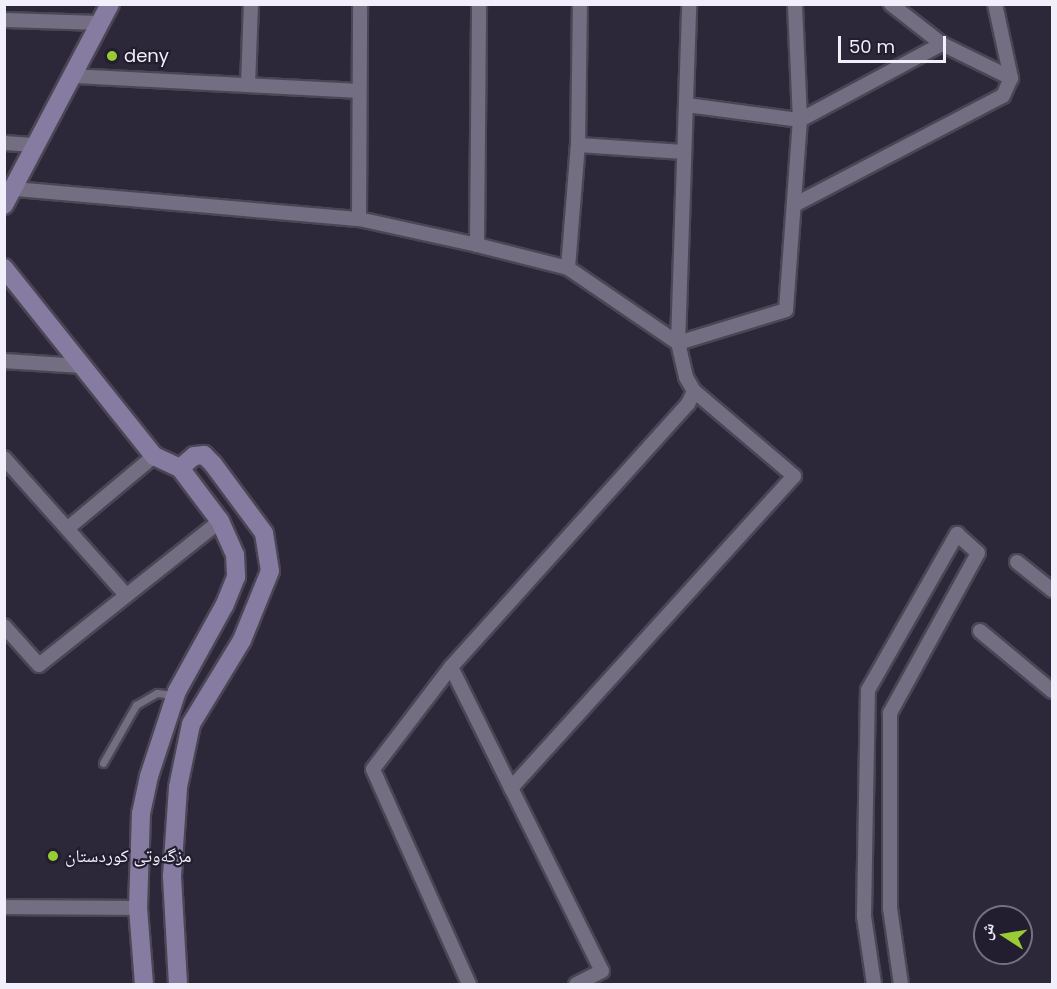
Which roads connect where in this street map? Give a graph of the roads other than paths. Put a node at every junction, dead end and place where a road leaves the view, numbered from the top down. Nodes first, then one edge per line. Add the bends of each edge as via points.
1 (110, 4) edge
2 (251, 4) edge
3 (360, 4) edge
4 (479, 4) edge
5 (580, 4) edge
6 (689, 4) edge
7 (795, 4) edge
8 (891, 4) edge
9 (995, 4) edge
10 (4, 20) edge
11 (101, 23) junction
12 (942, 44) junction
13 (73, 76) junction
14 (1011, 78) junction
15 (248, 85) junction
16 (358, 91) junction
17 (687, 105) junction
18 (800, 120) junction
19 (4, 143) edge
20 (36, 145) junction
21 (578, 145) junction
22 (684, 152) junction
23 (15, 189) junction
24 (796, 204) junction
25 (4, 205) edge
26 (359, 219) junction
27 (477, 245) junction
28 (4, 268) edge
29 (568, 268) junction
30 (678, 343) junction
31 (4, 361) edge
32 (83, 366) junction
33 (694, 391) junction
34 (154, 456) junction
35 (7, 465) edge
36 (180, 468) junction
37 (220, 521) junction
38 (68, 528) junction
39 (1017, 562) dead end
40 (1053, 590) edge
41 (125, 594) junction
42 (4, 626) edge
43 (980, 631) dead end
44 (451, 667) junction
45 (1053, 691) edge
46 (176, 695) junction
47 (201, 706) junction
48 (103, 763) dead end
49 (511, 788) junction
50 (4, 907) edge
51 (138, 908) junction
52 (144, 984) edge
53 (178, 984) edge
54 (469, 984) edge
55 (576, 984) edge
56 (874, 984) edge
57 (901, 984) edge

1 - 11 street
2 - 15 street
3 - 16 street
4 - 27 street
5 - 21 street
6 - 17 street
7 - 18 street
8 - 12 street
9 - 14 street
10 - 11 street
11 - 13 street
12 - 14 street
12 - 18 street
13 - 15 street
13 - 20 street
14 - 24 street via 1004,96
15 - 16 street
16 - 26 street
17 - 18 street
17 - 22 street
18 - 24 street
19 - 20 street
20 - 23 street
21 - 22 street
21 - 29 street
22 - 30 street
23 - 25 street
23 - 26 street
24 - 30 street via 786,310
26 - 27 street
27 - 29 street
28 - 32 street
29 - 30 street
30 - 33 street via 686,377
31 - 32 street
32 - 34 street
33 - 44 street via 688,404
33 - 49 street via 794,476
34 - 36 street
34 - 38 street
35 - 38 street
36 - 37 street
36 - 47 street via 194,456 204,455 213,464 264,533 270,571 242,640
37 - 41 street
37 - 46 street via 235,555 236,577
38 - 41 street
39 - 40 street
41 - 42 street via 39,665
43 - 45 street
44 - 49 street
44 - 54 street via 373,769
46 - 47 street
46 - 48 lane via 157,693 141,701
46 - 51 street via 163,726 141,813
47 - 53 street via 191,724 178,787 172,876
49 - 55 street via 602,971
50 - 51 street
51 - 52 street
56 - 57 street via 864,916 868,690 957,534 978,553 890,713 890,908

